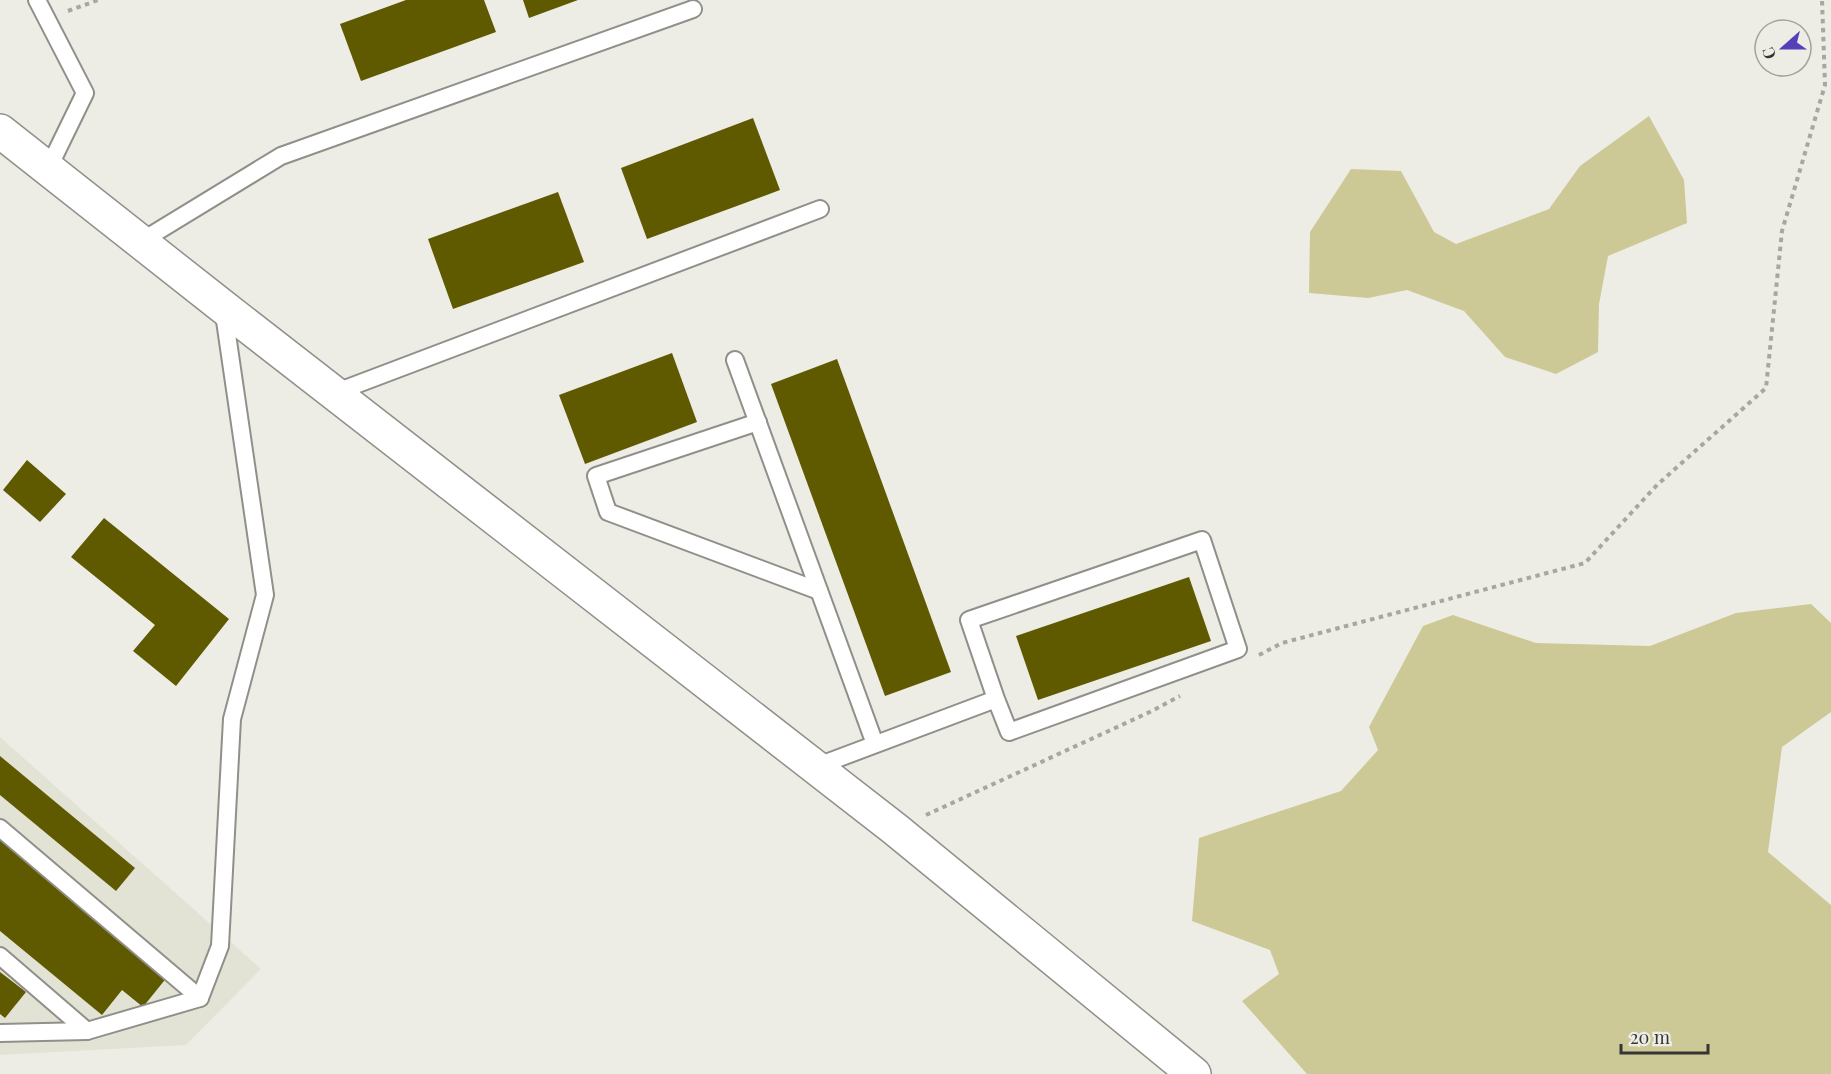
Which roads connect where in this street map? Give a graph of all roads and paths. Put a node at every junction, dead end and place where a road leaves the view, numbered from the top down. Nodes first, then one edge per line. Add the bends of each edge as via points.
1 (37, 0) edge
2 (98, 0) edge
3 (1822, 0) edge
4 (693, 9) dead end
5 (47, 19) junction
6 (0, 131) edge
7 (48, 169) junction
8 (820, 209) dead end
9 (140, 242) junction
10 (222, 306) junction
11 (735, 360) dead end
12 (334, 393) junction
13 (758, 422) junction
14 (819, 591) junction
15 (1252, 659) dead end
16 (1182, 695) dead end
17 (996, 699) junction
18 (875, 744) junction
19 (815, 766) junction
20 (0, 828) edge
21 (896, 829) junction
22 (0, 956) edge
23 (200, 998) junction
24 (87, 1031) junction
25 (0, 1033) edge
26 (1194, 1074) edge

1 - 5 lane
2 - 5 path
3 - 15 path via 1825,85 1782,231 1766,388 1657,485 1585,563 1282,643
4 - 9 lane via 281,156
5 - 7 lane via 85,93
6 - 7 street
7 - 9 street
8 - 12 lane
9 - 10 street
10 - 12 street
10 - 23 lane via 265,595 232,719 220,946
11 - 13 lane
12 - 19 street
13 - 14 lane
13 - 14 lane via 596,476 608,512
14 - 18 lane
16 - 21 path
17 - 17 lane via 969,620 1202,540 1238,649 1009,732
17 - 18 lane
18 - 19 lane
19 - 21 street
20 - 23 lane
21 - 26 street
22 - 24 lane
23 - 24 lane
24 - 25 lane

